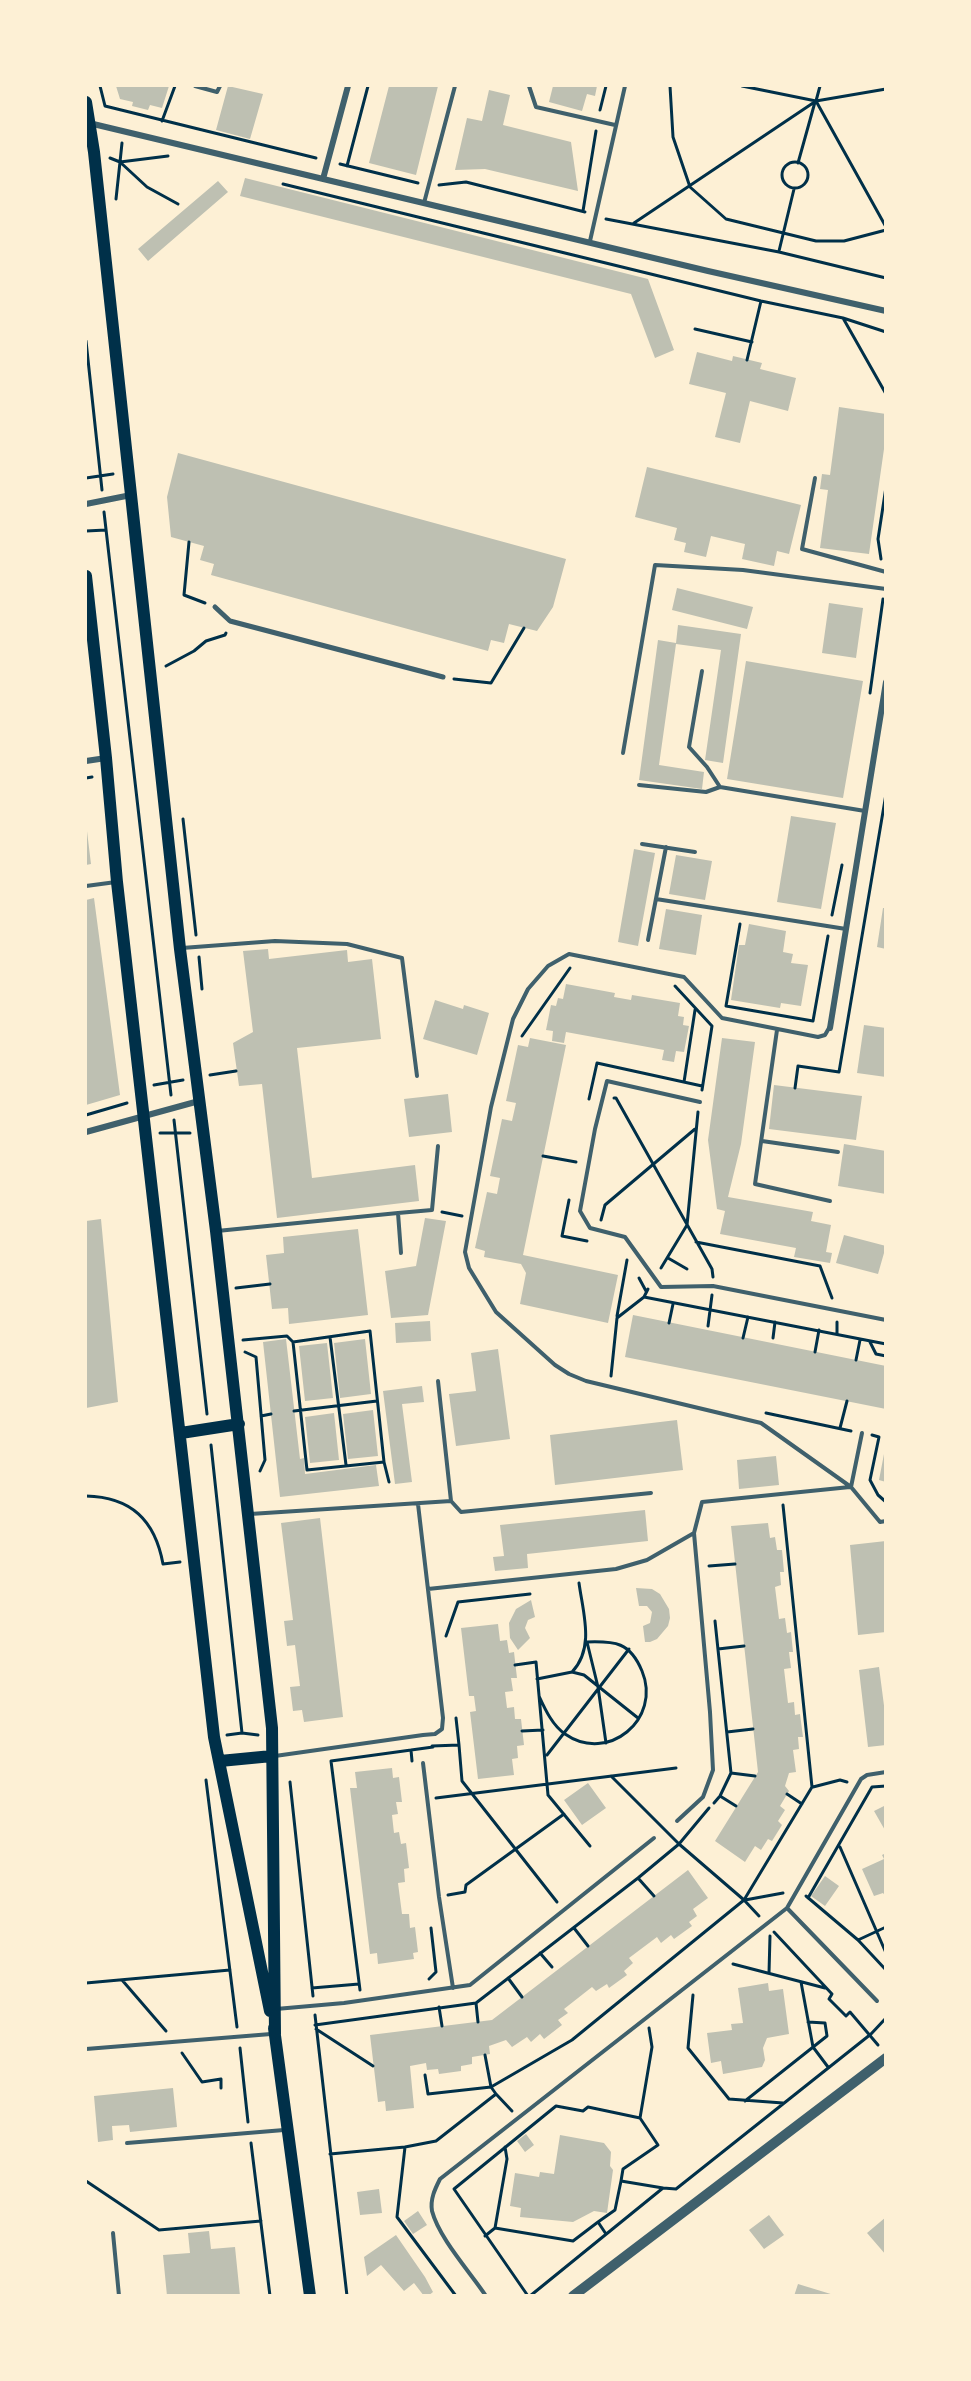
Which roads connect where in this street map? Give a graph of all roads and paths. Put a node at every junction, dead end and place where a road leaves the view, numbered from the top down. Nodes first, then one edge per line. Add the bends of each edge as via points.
1 (100, 86) edge
2 (175, 86) edge
3 (195, 86) edge
4 (220, 86) edge
5 (348, 86) edge
6 (369, 86) edge
7 (455, 86) edge
8 (529, 86) edge
9 (606, 86) edge
10 (625, 86) edge
11 (670, 86) edge
12 (742, 86) edge
13 (820, 86) edge
14 (885, 89) edge
15 (816, 101) junction
16 (86, 102) edge
17 (162, 121) junction
18 (597, 121) junction
19 (87, 123) edge
20 (615, 125) junction
21 (94, 152) junction
22 (177, 158) dead end
23 (328, 161) junction
24 (120, 162) junction
25 (798, 163) junction
26 (347, 166) junction
27 (323, 179) junction
28 (274, 182) dead end
29 (429, 186) junction
30 (690, 187) junction
31 (794, 189) junction
32 (116, 200) dead end
33 (424, 203) junction
34 (178, 204) dead end
35 (583, 212) junction
36 (595, 216) junction
37 (633, 224) junction
38 (885, 228) edge
39 (784, 233) junction
40 (590, 241) junction
41 (779, 252) junction
42 (885, 278) edge
43 (761, 301) junction
44 (885, 311) edge
45 (843, 318) junction
46 (695, 329) dead end
47 (885, 332) edge
48 (752, 342) junction
49 (747, 360) dead end
50 (885, 394) edge
51 (130, 472) junction
52 (86, 478) edge
53 (815, 478) dead end
54 (885, 487) edge
55 (131, 495) junction
56 (86, 504) edge
57 (106, 530) dead end
58 (86, 531) edge
59 (189, 542) dead end
60 (884, 572) edge
61 (86, 576) edge
62 (885, 589) edge
63 (215, 607) joint
64 (230, 621) junction
65 (524, 628) dead end
66 (166, 666) dead end
67 (702, 671) dead end
68 (443, 678) joint
69 (885, 682) edge
70 (870, 693) dead end
71 (884, 708) edge
72 (623, 753) dead end
73 (106, 758) junction
74 (86, 761) edge
75 (86, 777) edge
76 (92, 777) dead end
77 (639, 785) dead end
78 (720, 787) junction
79 (866, 812) junction
80 (183, 818) dead end
81 (642, 844) dead end
82 (666, 847) junction
83 (695, 852) dead end
84 (844, 856) dead end
85 (117, 882) junction
86 (86, 886) edge
87 (656, 898) junction
88 (740, 921) dead end
89 (830, 927) junction
90 (846, 929) junction
91 (648, 940) dead end
92 (198, 947) junction
93 (180, 949) junction
94 (203, 994) dead end
95 (695, 1010) dead end
96 (830, 1028) joint
97 (777, 1030) junction
98 (236, 1071) dead end
99 (212, 1075) dead end
100 (417, 1076) dead end
101 (684, 1082) dead end
102 (702, 1086) dead end
103 (590, 1094) dead end
104 (603, 1096) junction
105 (199, 1101) junction
106 (700, 1102) junction
107 (127, 1103) dead end
108 (86, 1115) edge
109 (144, 1115) junction
110 (695, 1129) junction
111 (86, 1131) edge
112 (146, 1132) junction
113 (203, 1132) junction
114 (762, 1141) junction
115 (438, 1146) dead end
116 (838, 1152) dead end
117 (543, 1156) dead end
118 (576, 1162) dead end
119 (653, 1164) junction
120 (830, 1201) dead end
121 (432, 1210) junction
122 (398, 1213) junction
123 (470, 1218) junction
124 (687, 1225) junction
125 (599, 1230) junction
126 (216, 1231) junction
127 (561, 1236) dead end
128 (696, 1242) junction
129 (401, 1252) dead end
130 (623, 1252) dead end
131 (628, 1258) junction
132 (667, 1258) junction
133 (632, 1266) dead end
134 (687, 1269) dead end
135 (637, 1275) dead end
136 (655, 1279) junction
137 (270, 1284) dead end
138 (713, 1286) junction
139 (647, 1292) junction
140 (644, 1297) junction
141 (238, 1298) dead end
142 (673, 1304) junction
143 (836, 1310) junction
144 (710, 1311) junction
145 (748, 1317) junction
146 (617, 1318) junction
147 (885, 1320) edge
148 (775, 1322) junction
149 (669, 1323) dead end
150 (708, 1326) dead end
151 (241, 1330) dead end
152 (819, 1330) junction
153 (837, 1334) junction
154 (330, 1337) junction
155 (743, 1338) dead end
156 (773, 1338) dead end
157 (860, 1340) junction
158 (293, 1342) junction
159 (870, 1342) junction
160 (885, 1344) edge
161 (244, 1352) dead end
162 (815, 1352) dead end
163 (885, 1356) edge
164 (856, 1360) dead end
165 (610, 1379) dead end
166 (438, 1381) dead end
167 (378, 1401) junction
168 (847, 1401) dead end
169 (338, 1406) junction
170 (297, 1411) junction
171 (271, 1414) dead end
172 (261, 1416) junction
173 (239, 1424) junction
174 (840, 1428) dead end
175 (181, 1433) junction
176 (862, 1433) dead end
177 (384, 1462) junction
178 (346, 1466) junction
179 (261, 1479) dead end
180 (389, 1482) dead end
181 (851, 1487) junction
182 (651, 1493) dead end
183 (878, 1495) dead end
184 (86, 1496) edge
185 (858, 1496) junction
186 (451, 1501) junction
187 (783, 1502) dead end
188 (418, 1504) junction
189 (249, 1514) junction
190 (885, 1521) edge
191 (693, 1533) junction
192 (708, 1555) dead end
193 (182, 1562) dead end
194 (735, 1564) dead end
195 (578, 1573) junction
196 (428, 1589) junction
197 (530, 1594) dead end
198 (714, 1614) dead end
199 (587, 1642) junction
200 (447, 1644) dead end
201 (744, 1646) dead end
202 (629, 1649) junction
203 (718, 1649) junction
204 (515, 1665) dead end
205 (572, 1672) junction
206 (537, 1679) junction
207 (598, 1687) junction
208 (539, 1696) junction
209 (455, 1711) dead end
210 (639, 1718) junction
211 (753, 1729) dead end
212 (543, 1730) junction
213 (522, 1731) dead end
214 (727, 1732) junction
215 (563, 1733) junction
216 (423, 1735) junction
217 (606, 1743) junction
218 (459, 1745) junction
219 (433, 1747) junction
220 (411, 1750) junction
221 (287, 1755) junction
222 (272, 1756) junction
223 (545, 1756) junction
224 (220, 1761) junction
225 (412, 1762) dead end
226 (423, 1763) dead end
227 (675, 1768) dead end
228 (885, 1772) edge
229 (731, 1773) junction
230 (205, 1774) dead end
231 (611, 1776) junction
232 (755, 1776) dead end
233 (547, 1784) junction
234 (857, 1785) junction
235 (885, 1786) edge
236 (812, 1787) junction
237 (872, 1787) junction
238 (470, 1794) junction
239 (787, 1794) dead end
240 (720, 1796) junction
241 (427, 1799) junction
242 (802, 1804) junction
243 (736, 1806) dead end
244 (564, 1814) junction
245 (677, 1821) dead end
246 (654, 1838) dead end
247 (679, 1844) junction
248 (590, 1846) dead end
249 (840, 1847) junction
250 (514, 1849) junction
251 (638, 1878) junction
252 (798, 1890) junction
253 (654, 1896) dead end
254 (439, 1897) junction
255 (808, 1898) junction
256 (744, 1900) junction
257 (787, 1908) junction
258 (564, 1910) junction
259 (430, 1920) dead end
260 (767, 1924) junction
261 (575, 1926) junction
262 (885, 1927) edge
263 (876, 1932) junction
264 (770, 1934) junction
265 (762, 1940) dead end
266 (858, 1940) junction
267 (588, 1946) dead end
268 (540, 1953) junction
269 (885, 1953) edge
270 (738, 1957) dead end
271 (552, 1967) dead end
272 (230, 1970) junction
273 (885, 1970) edge
274 (769, 1973) junction
275 (508, 1978) junction
276 (801, 1982) junction
277 (86, 1983) edge
278 (425, 1983) dead end
279 (359, 1984) junction
280 (312, 1988) junction
281 (453, 1988) junction
282 (827, 1989) junction
283 (371, 1990) dead end
284 (522, 1997) dead end
285 (685, 1999) dead end
286 (877, 2001) dead end
287 (476, 2003) junction
288 (314, 2006) junction
289 (439, 2007) junction
290 (276, 2009) junction
291 (885, 2018) edge
292 (478, 2022) dead end
293 (808, 2022) junction
294 (442, 2026) dead end
295 (316, 2027) junction
296 (649, 2027) dead end
297 (275, 2034) junction
298 (871, 2034) junction
299 (238, 2037) junction
300 (879, 2046) dead end
301 (813, 2047) junction
302 (86, 2049) edge
303 (485, 2055) dead end
304 (885, 2058) edge
305 (373, 2066) dead end
306 (828, 2067) junction
307 (425, 2075) dead end
308 (491, 2087) junction
309 (744, 2102) junction
310 (784, 2103) junction
311 (640, 2118) junction
312 (288, 2129) junction
313 (250, 2133) junction
314 (127, 2143) dead end
315 (405, 2147) junction
316 (505, 2147) junction
317 (330, 2154) junction
318 (86, 2181) edge
319 (621, 2181) junction
320 (663, 2187) junction
321 (261, 2221) junction
322 (598, 2222) junction
323 (199, 2227) junction
324 (495, 2228) junction
325 (199, 2232) dead end
326 (113, 2233) dead end
327 (606, 2234) junction
328 (485, 2236) junction
329 (119, 2295) edge
330 (270, 2295) edge
331 (310, 2295) edge
332 (347, 2295) edge
333 (456, 2295) edge
334 (486, 2295) edge
335 (529, 2295) edge
336 (573, 2295) edge

1 - 17 path via 105,105
2 - 17 path
3 - 4 lane via 217,93
5 - 23 street
6 - 26 path
7 - 29 lane
8 - 18 lane via 536,107
9 - 18 path
10 - 20 lane
11 - 30 path via 673,137
12 - 15 path
13 - 15 path
14 - 15 path
15 - 25 path
15 - 30 path
15 - 38 path
16 - 19 main road
17 - 23 path
18 - 20 lane
18 - 35 path
19 - 21 main road
19 - 27 street
20 - 36 lane
21 - 24 path
21 - 51 main road
22 - 24 path
23 - 26 path
23 - 27 street
24 - 32 path
24 - 34 path via 147,187
25 - 31 path via 807,170 807,179 803,186
25 - 31 path via 789,164 781,174 783,183
26 - 29 path
27 - 33 street
28 - 43 path
29 - 33 lane
29 - 35 path via 466,183
30 - 37 path
30 - 39 path via 726,219
31 - 39 path
33 - 40 street
35 - 36 path
36 - 37 path
36 - 40 lane
37 - 41 path
38 - 39 path via 844,241 816,241
39 - 41 path
40 - 44 street
41 - 42 path
43 - 45 path
43 - 48 path
45 - 47 path
45 - 50 path
46 - 48 path
48 - 49 path
51 - 52 path
51 - 55 main road
53 - 60 lane via 802,549
54 - 60 path via 878,539
55 - 56 street
55 - 93 main road
57 - 58 path
59 - 63 path via 184,594
61 - 73 main road
62 - 70 path
62 - 72 lane via 743,570 654,565
63 - 64 street
64 - 66 path via 225,635 206,641
64 - 68 street
65 - 68 path via 491,683
67 - 78 lane via 689,747
69 - 71 street
71 - 79 street
73 - 74 street
73 - 85 main road
75 - 76 path
77 - 78 lane via 706,792
78 - 79 lane
79 - 90 street
80 - 92 path
81 - 82 lane
82 - 83 lane
82 - 87 lane
84 - 89 path
85 - 86 lane
85 - 109 main road
87 - 89 lane
87 - 91 lane
88 - 89 path via 726,1006 813,1021
89 - 90 lane
90 - 96 street
92 - 93 lane
92 - 94 path
92 - 100 lane via 275,941 347,944 402,957
93 - 105 main road
95 - 101 path
96 - 97 lane via 818,1037
97 - 114 lane
97 - 123 lane via 722,1018 684,976 569,954 548,966 528,989 513,1019
98 - 99 path
102 - 106 path
103 - 104 path
104 - 106 lane via 607,1081
104 - 119 path via 616,1098
104 - 125 lane via 580,1211 590,1228
105 - 109 street
105 - 113 main road
106 - 110 path
107 - 108 path
109 - 111 street
109 - 112 main road
110 - 119 path
110 - 124 path
112 - 113 path
112 - 175 main road
113 - 126 main road
114 - 116 lane
114 - 120 lane via 754,1184
115 - 121 lane
117 - 118 path
119 - 124 path
119 - 125 path via 605,1206
121 - 122 lane
121 - 123 path
122 - 126 lane
122 - 129 lane
123 - 181 lane via 465,1252 469,1268 496,1312 555,1365 586,1381 761,1423
124 - 128 path
124 - 132 path
125 - 127 path via 596,1242
125 - 136 lane via 625,1237
126 - 173 main road
128 - 138 path via 712,1269
128 - 143 path via 820,1266
130 - 131 path
131 - 133 path
131 - 146 path
132 - 134 path
132 - 136 path
135 - 139 path
136 - 138 lane via 661,1287
136 - 139 path
137 - 141 path via 236,1288
138 - 143 lane
138 - 144 path
139 - 140 path
140 - 142 path
140 - 146 path
142 - 144 path
142 - 149 path
143 - 147 lane
143 - 153 path
144 - 145 path
144 - 150 path
145 - 148 path
145 - 155 path
146 - 165 path
148 - 152 path
148 - 156 path
151 - 158 path via 242,1340 287,1336
152 - 153 path
152 - 162 path
153 - 157 path
154 - 158 path
154 - 167 path via 370,1331
154 - 169 path
157 - 159 path
157 - 164 path
158 - 170 path
159 - 160 path
159 - 163 path via 876,1354
161 - 172 path via 256,1357
166 - 186 lane
167 - 169 path
167 - 177 path
168 - 174 path
169 - 170 path
169 - 178 path
170 - 178 path via 307,1470
171 - 172 path
172 - 179 path via 265,1460 260,1468
173 - 175 main road
173 - 189 main road
175 - 224 main road via 214,1737
176 - 181 lane
177 - 178 path
177 - 180 path
181 - 185 lane
181 - 191 lane via 702,1502
182 - 186 lane via 461,1512
183 - 185 path
184 - 193 path via 102,1496 142,1516 159,1543 163,1564
185 - 190 lane via 880,1522
186 - 188 lane
187 - 236 path
188 - 189 lane
188 - 196 lane
189 - 222 main road
191 - 195 lane via 647,1560 616,1569
191 - 245 lane via 713,1770 703,1797
192 - 194 path via 709,1566
195 - 196 lane
195 - 199 path
196 - 216 lane via 443,1718 442,1729
197 - 200 path via 458,1602 446,1633
198 - 203 path
199 - 202 path via 616,1643
199 - 205 path via 580,1664
199 - 207 path
201 - 203 path
202 - 207 path
202 - 210 path via 639,1663 648,1692
203 - 214 path
204 - 206 path via 536,1662
205 - 206 path
205 - 207 path via 584,1675
206 - 208 path
207 - 210 path
207 - 215 path
207 - 217 path
208 - 212 path
208 - 215 path
209 - 218 path
210 - 217 path via 620,1737
211 - 214 path
212 - 213 path
212 - 223 path
214 - 229 path
215 - 217 path via 589,1744
215 - 223 path
216 - 219 path
216 - 221 lane
218 - 219 path
218 - 238 path via 462,1781
219 - 220 path
220 - 225 path
220 - 279 path via 331,1761
221 - 222 lane
221 - 280 path
222 - 224 main road
222 - 290 main road
223 - 233 path
224 - 297 main road
226 - 241 lane
227 - 231 path
228 - 234 lane via 867,1774
229 - 232 path
229 - 240 path
230 - 272 path
231 - 233 path
231 - 247 path
233 - 238 path
233 - 244 path via 548,1795
234 - 236 path via 840,1780
234 - 237 path
234 - 252 lane
235 - 237 path
236 - 242 path
237 - 249 path
238 - 241 path
238 - 250 path
239 - 242 path
240 - 243 path
240 - 247 path
241 - 254 lane
242 - 256 path
244 - 248 path
244 - 250 path
246 - 258 lane
247 - 251 path
247 - 256 path
249 - 255 path
249 - 263 path
250 - 254 path via 466,1885 465,1892
250 - 258 path
251 - 253 path
251 - 261 path
252 - 255 path
252 - 256 path
252 - 257 lane
254 - 281 lane
255 - 266 path
256 - 260 path
256 - 308 path via 572,2040
257 - 260 lane
257 - 286 lane
258 - 261 path
258 - 281 lane via 470,1986
259 - 278 path via 436,1972
260 - 334 lane via 440,2179 432,2193 432,2210 443,2235
261 - 267 path
261 - 268 path
262 - 263 path
263 - 266 path
263 - 269 path
264 - 265 path
264 - 274 path
264 - 282 path via 773,1931
266 - 273 path
268 - 271 path
268 - 275 path
270 - 274 path via 730,1963
272 - 277 path
272 - 299 path
274 - 276 path
275 - 284 path
275 - 287 path
276 - 282 path
276 - 293 path
279 - 280 path
279 - 283 path via 360,1992
280 - 288 path
281 - 288 lane
282 - 298 path via 832,1994 829,1999 846,2016 850,2012
285 - 309 path via 694,1992 688,2048 729,2099
287 - 289 path
287 - 292 path
288 - 290 lane
288 - 295 path
289 - 294 path
289 - 295 path
290 - 297 main road
291 - 298 path
293 - 301 path
293 - 301 path via 825,2023 827,2036
295 - 305 path
295 - 317 path
296 - 311 path via 652,2047
297 - 299 lane
297 - 312 main road
298 - 300 path
298 - 306 path
299 - 302 lane
299 - 313 path
301 - 306 path
301 - 309 path
303 - 308 path
304 - 336 street
306 - 310 path
307 - 308 path via 428,2094
308 - 315 path via 496,2094 436,2141
309 - 310 path
310 - 320 path via 676,2189
311 - 316 path via 588,2107 583,2111 555,2106
311 - 319 path via 658,2145 623,2169
312 - 313 lane
312 - 331 main road
313 - 314 lane
313 - 321 path
315 - 317 path
315 - 333 path via 397,2217
316 - 324 path via 507,2159
316 - 328 path via 454,2189
317 - 332 path
318 - 323 path via 159,2230
319 - 320 path
319 - 322 path via 615,2210
320 - 327 path
321 - 323 path
321 - 330 path
322 - 324 path via 573,2241
322 - 327 path
323 - 325 path
324 - 328 path
326 - 329 lane
327 - 335 path
328 - 335 path

